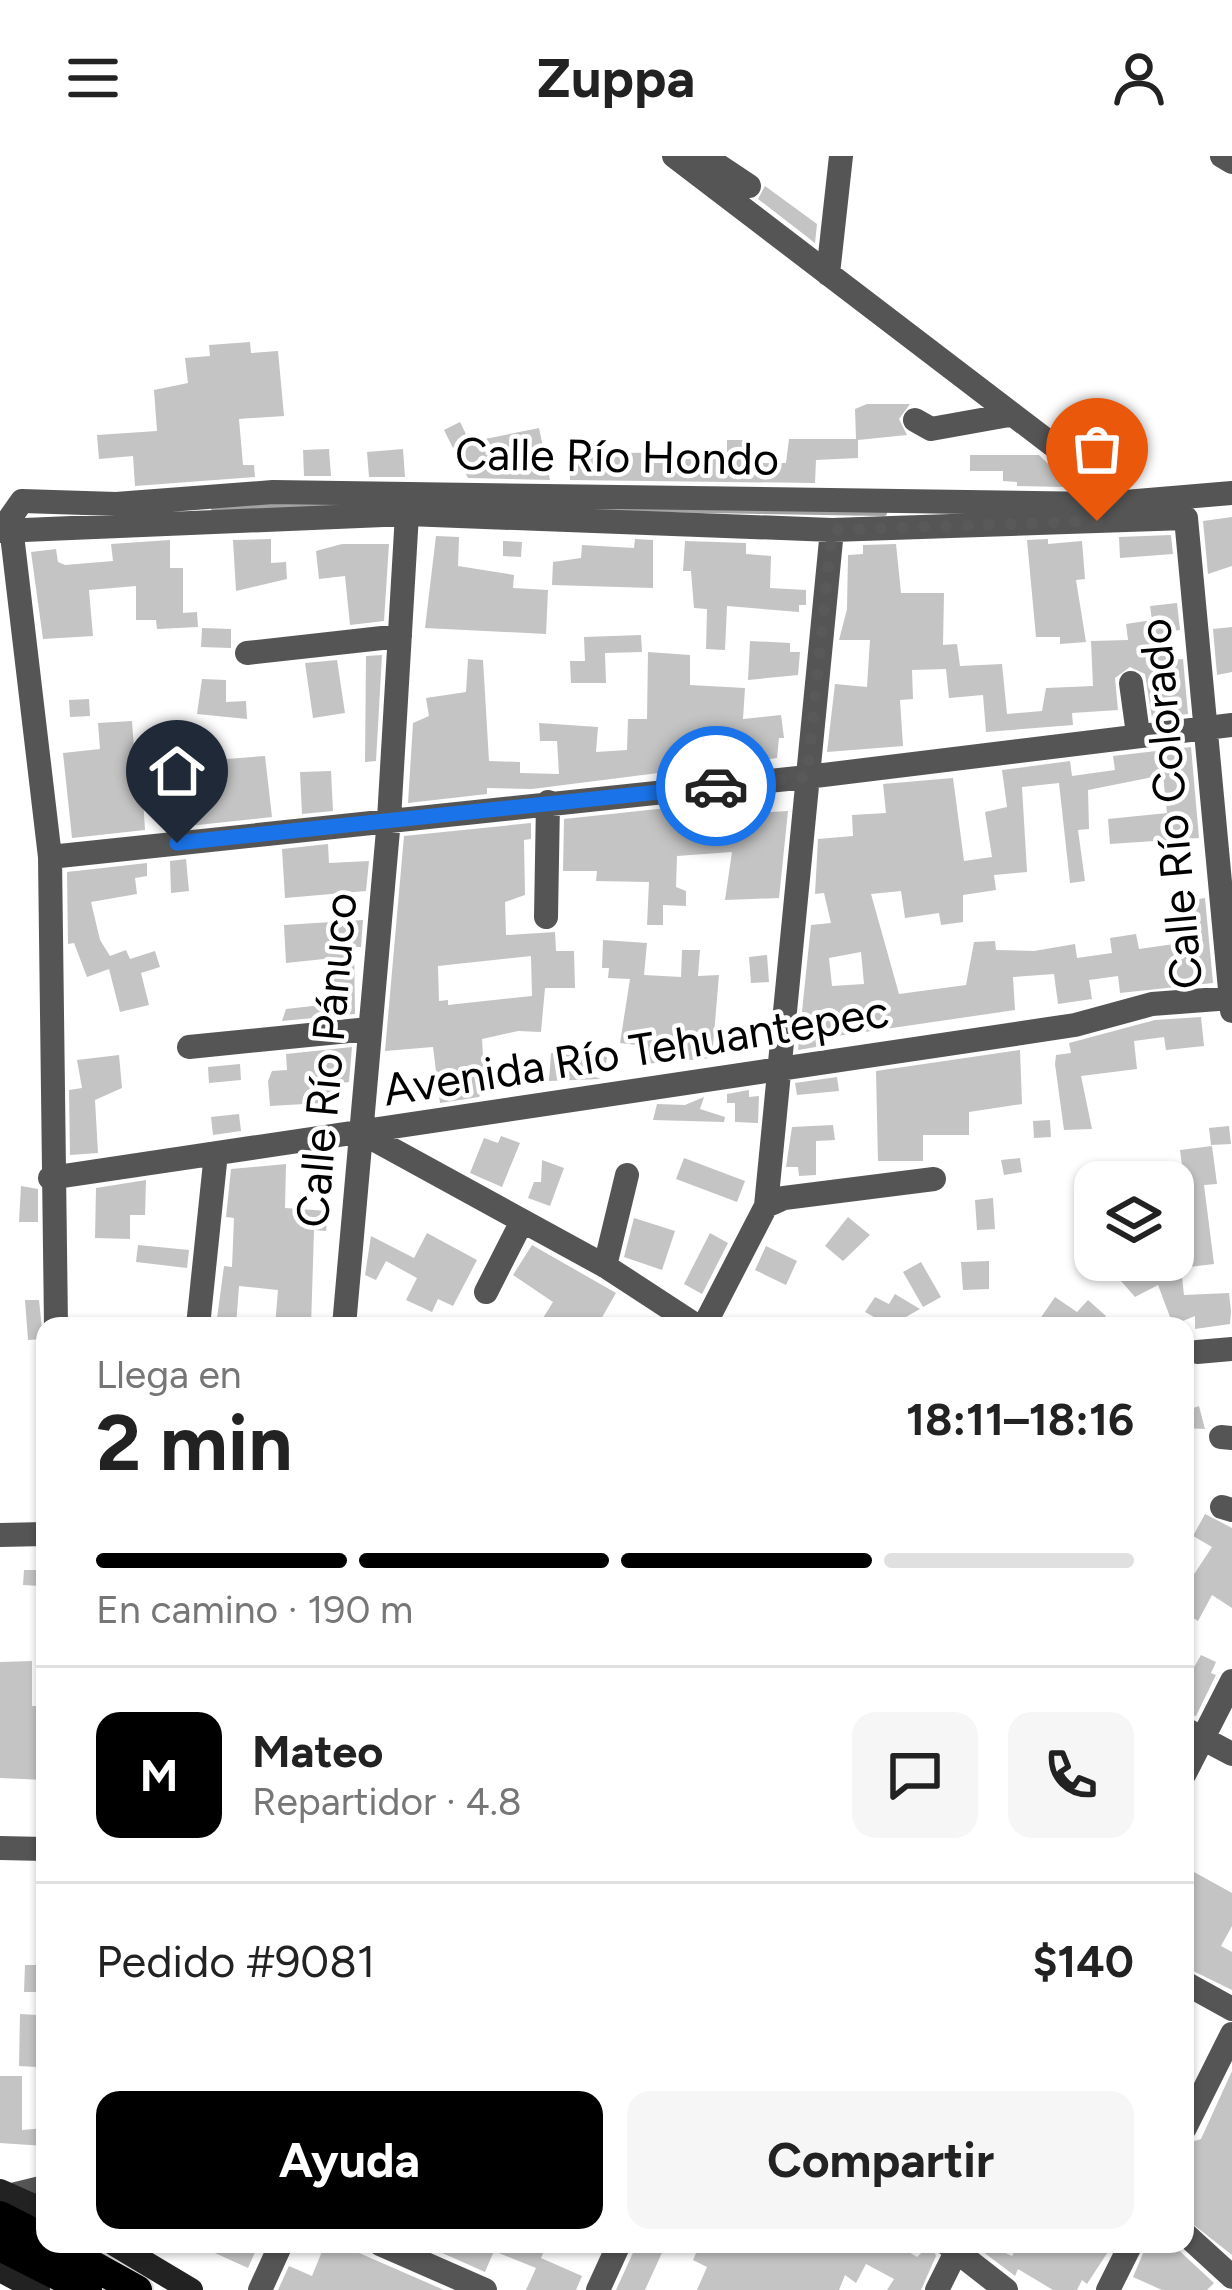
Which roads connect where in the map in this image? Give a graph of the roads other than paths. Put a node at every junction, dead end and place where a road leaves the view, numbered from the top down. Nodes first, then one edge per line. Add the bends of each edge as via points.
1 (674, 156) edge
2 (841, 156) edge
3 (1222, 156) edge
4 (711, 161) edge
5 (1232, 162) edge
6 (749, 186) dead end
7 (715, 192) junction
8 (829, 274) junction
9 (1009, 415) junction
10 (915, 420) dead end
11 (1232, 493) edge
12 (1101, 505) junction
13 (407, 514) junction
14 (1186, 518) joint
15 (9, 521) edge
16 (832, 530) junction
17 (400, 636) junction
18 (247, 653) dead end
19 (1131, 683) dead end
20 (1232, 725) edge
21 (1204, 726) junction
22 (1138, 734) junction
23 (807, 777) junction
24 (548, 802) junction
25 (389, 819) junction
26 (50, 857) junction
27 (546, 917) dead end
28 (1231, 1003) edge
29 (369, 1029) junction
30 (189, 1047) dead end
31 (776, 1071) junction
32 (364, 1134) junction
33 (217, 1153) junction
34 (627, 1175) dead end
35 (50, 1178) junction
36 (934, 1179) dead end
37 (766, 1206) junction
38 (521, 1223) junction
39 (605, 1266) junction
40 (486, 1292) dead end
41 (56, 1317) edge
42 (199, 1317) edge
43 (345, 1317) edge
44 (686, 1317) edge
45 (705, 1317) edge
46 (1232, 1348) edge
47 (1197, 1352) dead end
48 (36, 1534) edge
49 (0, 1535) edge
50 (1232, 1681) edge
51 (1194, 1733) edge
52 (1194, 1735) edge
53 (1232, 1754) edge
54 (0, 1848) edge
55 (36, 1849) edge
56 (1194, 1988) edge
57 (1232, 2008) edge
58 (1232, 2034) edge
59 (1194, 2110) edge
60 (36, 2190) edge
61 (4, 2201) edge
62 (36, 2209) edge
63 (36, 2231) edge
64 (1194, 2242) edge
65 (0, 2246) edge
66 (70, 2253) edge
67 (129, 2253) edge
68 (277, 2253) edge
69 (400, 2253) edge
70 (616, 2253) edge
71 (951, 2253) edge
72 (962, 2253) edge
73 (1126, 2253) edge
74 (0, 2270) edge
75 (1232, 2277) edge
76 (38, 2290) edge
77 (87, 2290) edge
78 (137, 2290) edge
79 (191, 2290) edge
80 (260, 2290) edge
81 (484, 2290) edge
82 (598, 2290) edge
83 (937, 2290) edge
84 (1006, 2290) edge
85 (1108, 2290) edge

1 - 7 street
2 - 8 street
3 - 5 street
4 - 6 street
4 - 7 street
7 - 8 street
8 - 9 street
9 - 10 street via 931,430
9 - 12 street via 1091,477
11 - 12 street, Calle Río Hondo
12 - 15 street, Calle Río Hondo via 273,492 116,504 22,501
13 - 15 street, Calle Río Hondo
13 - 16 street, Calle Río Hondo
13 - 17 street, Calle Río Pánuco
14 - 16 street, Calle Río Hondo
14 - 21 street, Calle Río Colorado
15 - 26 street
16 - 23 street
17 - 18 street
17 - 25 street, Calle Río Pánuco
19 - 22 street
20 - 21 street
21 - 22 street
21 - 28 street, Calle Río Colorado
22 - 23 street
23 - 24 street
23 - 31 street
24 - 25 street
24 - 27 street
25 - 26 street
25 - 29 street, Calle Río Pánuco
26 - 35 street
28 - 31 street, Avenida Río Tehuantepec via 1152,1004 1076,1025
29 - 30 street
29 - 32 street, Calle Río Pánuco
31 - 32 street, Avenida Río Tehuantepec
31 - 37 street
32 - 33 street, Avenida Río Tehuantepec
32 - 38 street
32 - 43 street, Calle Río Pánuco
33 - 35 street, Avenida Río Tehuantepec
33 - 42 street
34 - 39 street
35 - 41 street
36 - 37 street
37 - 45 street
38 - 39 street
38 - 40 street
39 - 44 street
46 - 47 street
48 - 49 street
50 - 51 street
52 - 53 street
54 - 55 street
56 - 57 street
58 - 59 street
60 - 61 street
61 - 62 street
61 - 63 main road
64 - 75 street
65 - 77 main road
66 - 78 main road
67 - 79 street
68 - 80 street
69 - 81 street
70 - 82 street
71 - 83 street
72 - 84 street
73 - 85 street
74 - 76 street

